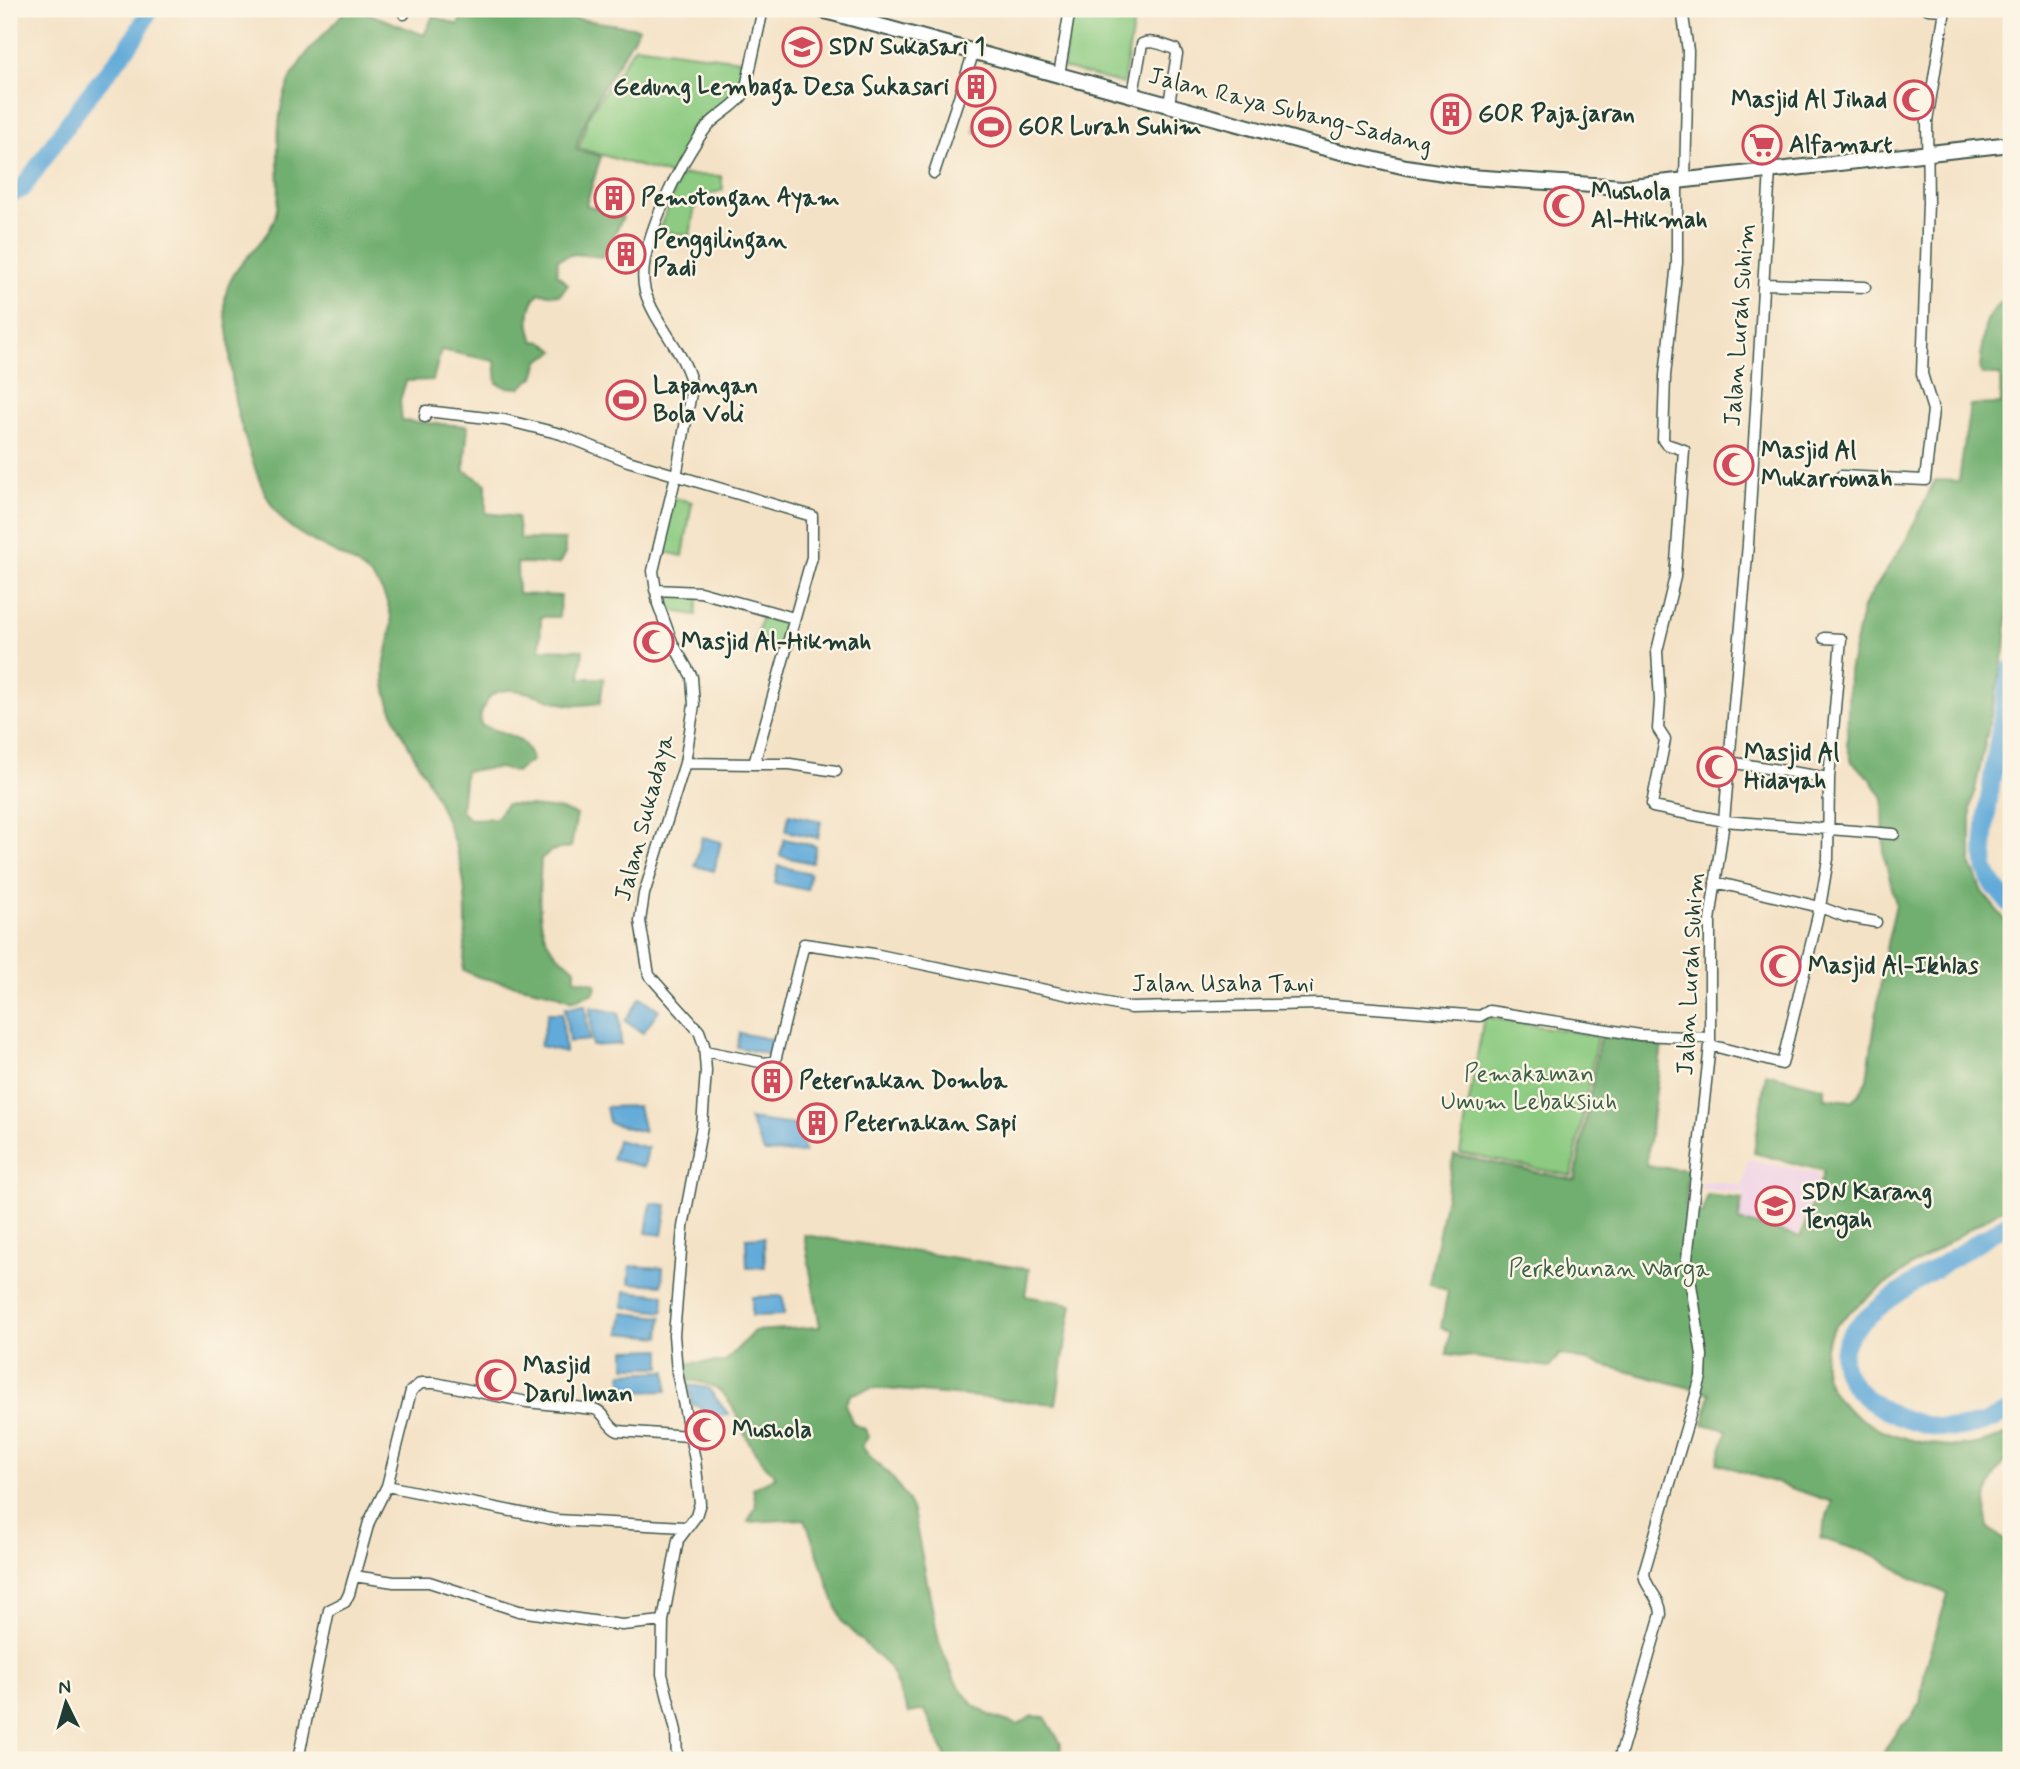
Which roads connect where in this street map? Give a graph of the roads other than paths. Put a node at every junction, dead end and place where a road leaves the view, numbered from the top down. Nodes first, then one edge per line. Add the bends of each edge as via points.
1 (764, 9) edge
2 (818, 9) edge
3 (1070, 9) edge
4 (1682, 9) edge
5 (1928, 9) edge
6 (1945, 9) edge
7 (974, 51) junction
8 (1059, 75) junction
9 (1133, 94) junction
10 (1169, 104) junction
11 (2011, 144) edge
12 (1927, 151) junction
13 (1770, 170) junction
14 (934, 173) dead end
15 (1681, 182) junction
16 (1765, 284) junction
17 (1865, 287) dead end
18 (425, 417) dead end
19 (676, 476) junction
20 (1841, 476) dead end
21 (655, 590) junction
22 (794, 618) junction
23 (1824, 638) dead end
24 (1729, 762) junction
25 (685, 764) junction
26 (754, 764) junction
27 (836, 771) dead end
28 (1829, 778) junction
29 (1724, 821) junction
30 (1828, 830) junction
31 (1894, 834) dead end
32 (1715, 882) junction
33 (1820, 907) junction
34 (1876, 922) dead end
35 (1710, 1042) junction
36 (705, 1051) junction
37 (689, 1436) junction
38 (387, 1486) junction
39 (684, 1527) junction
40 (354, 1576) junction
41 (663, 1621) junction
42 (298, 1760) edge
43 (677, 1760) edge
44 (1619, 1760) edge

1 - 19 street, Jalan Sukadaya via 744,92 707,126 688,155 643,256 647,299 691,380 692,397
2 - 7 main road, Jalan Raya Subang-Sadang
3 - 8 street
4 - 15 street via 1688,51
5 - 6 street
6 - 12 street via 1928,111
7 - 8 main road, Jalan Raya Subang-Sadang
7 - 14 street
8 - 9 main road, Jalan Raya Subang-Sadang
9 - 10 main road, Jalan Raya Subang-Sadang
9 - 10 street via 1142,44 1164,45 1177,54
10 - 15 main road, Jalan Raya Subang-Sadang via 1329,149 1435,172 1582,186
11 - 12 main road, Jalan Raya Subang-Sadang
12 - 13 main road, Jalan Raya Subang-Sadang
12 - 20 street via 1922,374 1933,410 1925,480
13 - 15 main road, Jalan Raya Subang-Sadang
13 - 16 street, Jalan Lurah Suhim
15 - 29 street via 1663,440 1684,450 1675,573 1657,651 1658,729 1665,740 1652,804
16 - 17 street
16 - 24 street, Jalan Lurah Suhim
18 - 19 street via 426,411 505,420 590,443
19 - 21 street, Jalan Sukadaya via 654,562
19 - 22 street via 812,516 812,557
21 - 22 street via 700,592
21 - 25 street, Jalan Sukadaya via 692,679 694,705
22 - 26 street
23 - 28 street via 1841,639
24 - 28 street
24 - 29 street, Jalan Lurah Suhim
25 - 26 street
25 - 36 street, Jalan Sukadaya via 644,894 640,933 649,975 693,1022
26 - 27 street
28 - 30 street
29 - 30 street
29 - 32 street, Jalan Lurah Suhim
30 - 31 street
30 - 33 street
32 - 33 street
32 - 35 street, Jalan Lurah Suhim via 1708,968
33 - 34 street
33 - 35 street, Jalan Usaha Tani via 1782,1064
35 - 36 street, Jalan Usaha Tani via 1489,1011 1480,1016 1321,1004 1131,1008 910,961 805,944 775,1060 765,1063
35 - 44 street, Jalan Lurah Suhim via 1687,1259 1702,1355 1701,1377 1644,1572 1661,1614
36 - 37 street, Jalan Sukadaya via 705,1100 672,1315
37 - 38 street via 618,1431 594,1409 421,1382 411,1391
37 - 39 street, Jalan Sukadaya via 700,1503 696,1516
38 - 39 street via 556,1520
38 - 40 street via 369,1522
39 - 41 street, Jalan Sukadaya
40 - 41 street via 429,1582 533,1613 622,1625
40 - 42 street via 345,1602 329,1610
41 - 43 street, Jalan Sukadaya via 662,1674 676,1731

